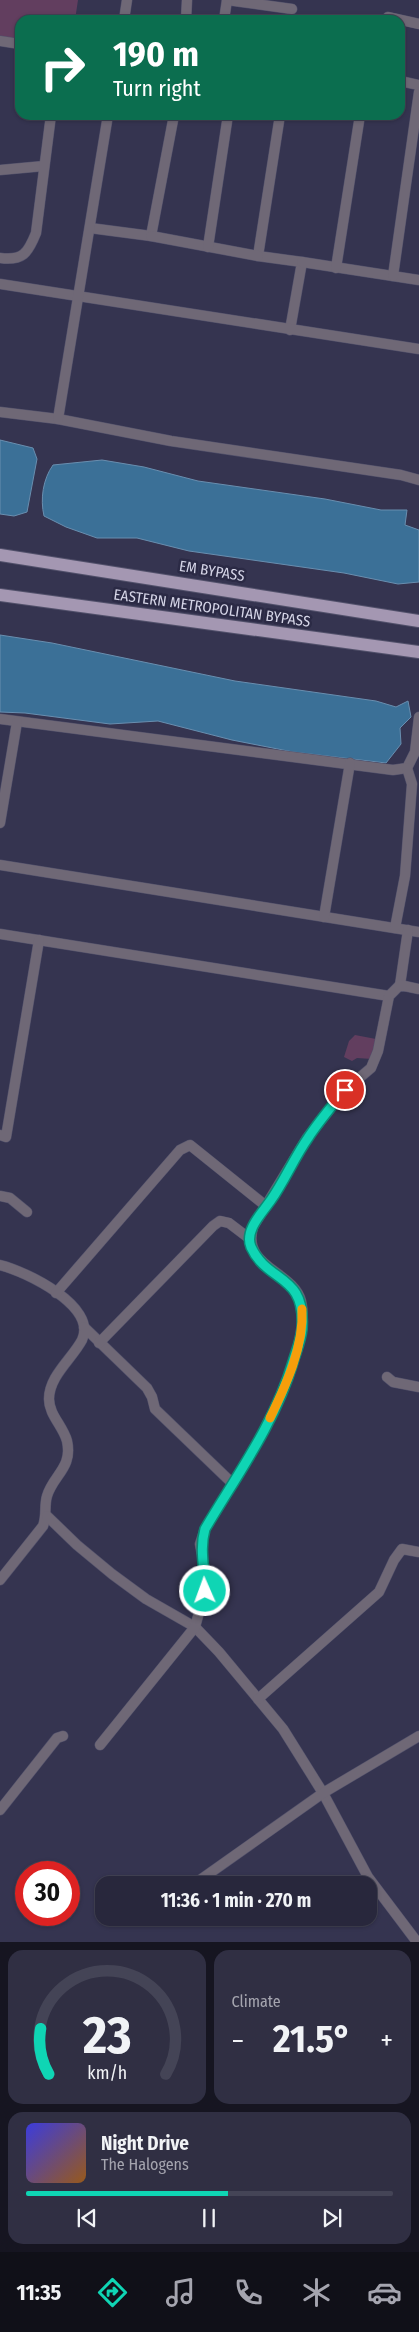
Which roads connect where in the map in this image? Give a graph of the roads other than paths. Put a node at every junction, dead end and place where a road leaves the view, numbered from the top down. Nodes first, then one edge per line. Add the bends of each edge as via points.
1 (127, 0) edge
2 (187, 0) edge
3 (227, 0) edge
4 (292, 9) dead end
5 (125, 15) edge
6 (186, 15) edge
7 (225, 15) edge
8 (405, 21) edge
9 (419, 24) edge
10 (0, 41) edge
11 (15, 43) edge
12 (405, 82) edge
13 (419, 85) edge
14 (419, 92) edge
15 (50, 120) edge
16 (107, 120) edge
17 (173, 120) edge
18 (227, 120) edge
19 (279, 120) edge
20 (359, 120) edge
21 (44, 166) junction
22 (0, 170) edge
23 (90, 228) junction
24 (151, 236) junction
25 (208, 247) junction
26 (258, 256) junction
27 (0, 258) edge
28 (302, 262) junction
29 (336, 268) junction
30 (393, 276) junction
31 (419, 280) edge
32 (0, 284) edge
33 (78, 296) junction
34 (290, 330) junction
35 (419, 349) edge
36 (0, 412) edge
37 (58, 420) junction
38 (419, 480) edge
39 (0, 555) edge
40 (0, 595) edge
41 (419, 621) edge
42 (419, 652) edge
43 (419, 717) edge
44 (0, 720) edge
45 (17, 722) junction
46 (350, 763) junction
47 (407, 768) junction
48 (416, 784) edge
49 (0, 823) edge
50 (0, 865) edge
51 (324, 917) junction
52 (395, 928) junction
53 (414, 931) edge
54 (0, 934) edge
55 (39, 940) junction
56 (400, 985) junction
57 (419, 989) edge
58 (389, 996) junction
59 (0, 1135) edge
60 (0, 1196) edge
61 (266, 1206) junction
62 (27, 1212) dead end
63 (250, 1239) junction
64 (0, 1264) edge
65 (56, 1293) junction
66 (84, 1327) junction
67 (99, 1343) junction
68 (387, 1377) dead end
69 (419, 1388) edge
70 (232, 1483) junction
71 (47, 1516) junction
72 (419, 1552) edge
73 (0, 1580) edge
74 (195, 1627) junction
75 (258, 1699) junction
76 (63, 1736) dead end
77 (419, 1736) edge
78 (100, 1744) dead end
79 (323, 1793) junction
80 (0, 1810) edge
81 (206, 1876) edge
82 (417, 1942) edge

1 - 5 street
2 - 6 street
3 - 4 street
3 - 7 street
8 - 9 street
10 - 11 street
12 - 13 street
14 - 30 street
15 - 21 street
16 - 23 street
17 - 24 street
18 - 25 street
19 - 26 street
20 - 29 street
21 - 22 street
21 - 27 street via 36,234 30,248 21,257
23 - 24 street
23 - 33 street
24 - 25 street
25 - 26 street
26 - 28 street
28 - 29 street
28 - 34 street
29 - 30 street
30 - 31 street
32 - 33 street
33 - 34 street
33 - 37 street
34 - 35 street
36 - 37 street
37 - 38 street
39 - 41 main road, EM BYPASS
40 - 42 main road, EASTERN METROPOLITAN BYPASS
43 - 47 street via 415,752
44 - 45 street
45 - 46 street
45 - 49 street
46 - 47 street via 393,770
46 - 51 street
47 - 48 street
48 - 52 street
50 - 51 street
51 - 52 street
52 - 53 street
53 - 56 street
54 - 55 street
55 - 58 street
55 - 59 street via 6,1137
56 - 57 street
56 - 58 street
58 - 61 street via 378,1051 371,1068 345,1090 307,1138
60 - 62 street via 10,1198
61 - 63 street via 253,1227
61 - 65 street via 190,1145 180,1150
63 - 67 street via 229,1223 220,1221
63 - 70 street via 262,1261 301,1300 302,1331 287,1382 261,1439
64 - 65 street via 39,1280
65 - 66 street via 82,1318
66 - 67 street
66 - 71 street via 82,1339 52,1384 49,1398 51,1410 64,1430 68,1458 48,1494
67 - 70 street via 147,1388 155,1409
68 - 69 street via 393,1382
70 - 74 street via 205,1529 200,1544 205,1591
71 - 73 street via 31,1543
71 - 74 street via 112,1574 146,1599
72 - 75 street via 402,1549 379,1592
74 - 75 street
74 - 78 street
75 - 79 street via 283,1729
76 - 80 street via 57,1738
77 - 79 street
79 - 81 street
79 - 82 street via 368,1877

